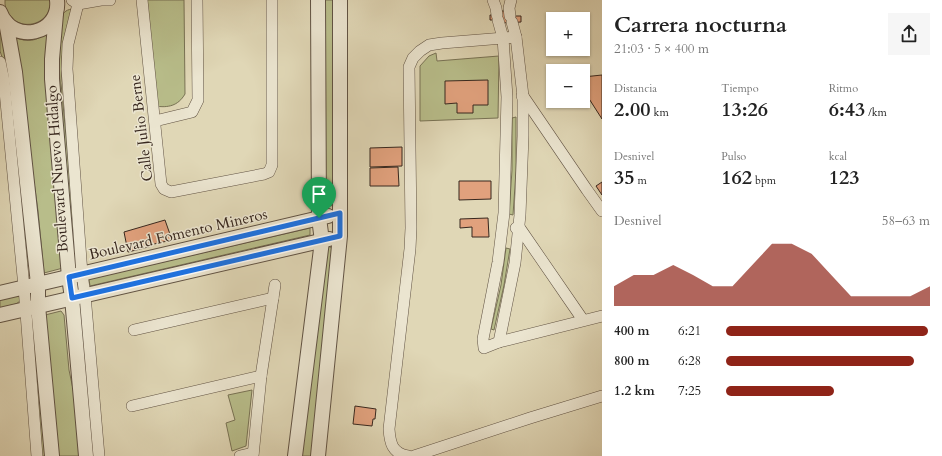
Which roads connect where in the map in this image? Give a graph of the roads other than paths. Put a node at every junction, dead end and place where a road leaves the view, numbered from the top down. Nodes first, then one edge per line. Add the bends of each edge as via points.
1 (101, 0) edge
2 (110, 0) edge
3 (142, 0) edge
4 (197, 0) edge
5 (272, 0) edge
6 (318, 0) edge
7 (340, 0) edge
8 (493, 0) edge
9 (511, 0) edge
10 (76, 1) edge
11 (57, 7) edge
12 (3, 17) edge
13 (516, 37) junction
14 (503, 38) junction
15 (0, 62) edge
16 (523, 96) junction
17 (507, 97) junction
18 (155, 121) junction
19 (602, 211) edge
20 (340, 213) junction
21 (319, 218) junction
22 (502, 228) junction
23 (519, 228) junction
24 (340, 236) junction
25 (322, 241) junction
26 (76, 275) junction
27 (38, 284) junction
28 (274, 286) dead end
29 (24, 287) junction
30 (0, 293) edge
31 (78, 297) junction
32 (273, 298) junction
33 (32, 307) junction
34 (0, 315) edge
35 (602, 316) edge
36 (583, 320) junction
37 (134, 330) dead end
38 (499, 342) junction
39 (262, 376) junction
40 (602, 396) edge
41 (132, 406) dead end
42 (392, 453) edge
43 (253, 455) edge
44 (37, 456) edge
45 (52, 456) edge
46 (86, 456) edge
47 (99, 456) edge
48 (240, 456) edge
49 (295, 456) edge
50 (318, 456) edge
51 (408, 456) edge
52 (414, 456) edge

1 - 2 street
1 - 10 street
3 - 18 street, Calle Julio Berne
4 - 18 street via 198,100 192,112
5 - 18 street, Calle Julio Berne via 272,166 269,172 171,192 164,190 161,184
6 - 21 street
7 - 20 street
8 - 14 street
9 - 13 street via 509,8
10 - 26 street, Boulevard Nuevo Hidalgo via 68,44 67,69
11 - 12 street via 53,19 41,30 25,32 14,29
11 - 26 street, Boulevard Nuevo Hidalgo via 52,79
12 - 27 street, Boulevard Nuevo Hidalgo via 15,72
13 - 14 street
13 - 16 street
14 - 17 street
14 - 42 street via 429,45 416,54 409,67 411,228 389,429
15 - 29 street, Boulevard Nuevo Hidalgo
16 - 17 street
16 - 19 street
16 - 23 street
17 - 22 street
20 - 21 street, Boulevard Fomento Mineros
20 - 24 street
21 - 25 street
21 - 26 street, Boulevard Fomento Mineros
22 - 23 street
22 - 38 street via 483,339 484,348
23 - 36 street
23 - 38 street via 515,263
24 - 25 street
24 - 50 street
25 - 31 street
25 - 49 street
26 - 27 street, Boulevard Fomento Mineros
26 - 31 street, Boulevard Nuevo Hidalgo
27 - 29 street, Boulevard Fomento Mineros
27 - 33 street, Boulevard Nuevo Hidalgo
28 - 32 street
29 - 30 street, Boulevard Fomento Mineros
29 - 33 street, Boulevard Nuevo Hidalgo
31 - 33 street
31 - 46 street, Boulevard Nuevo Hidalgo
31 - 47 street, Boulevard Nuevo Hidalgo
32 - 37 street
32 - 39 street
33 - 34 street
33 - 44 street, Boulevard Nuevo Hidalgo
33 - 45 street, Boulevard Nuevo Hidalgo
35 - 36 street
36 - 38 street
39 - 41 street
39 - 43 street
40 - 52 street
42 - 51 street
43 - 48 street

